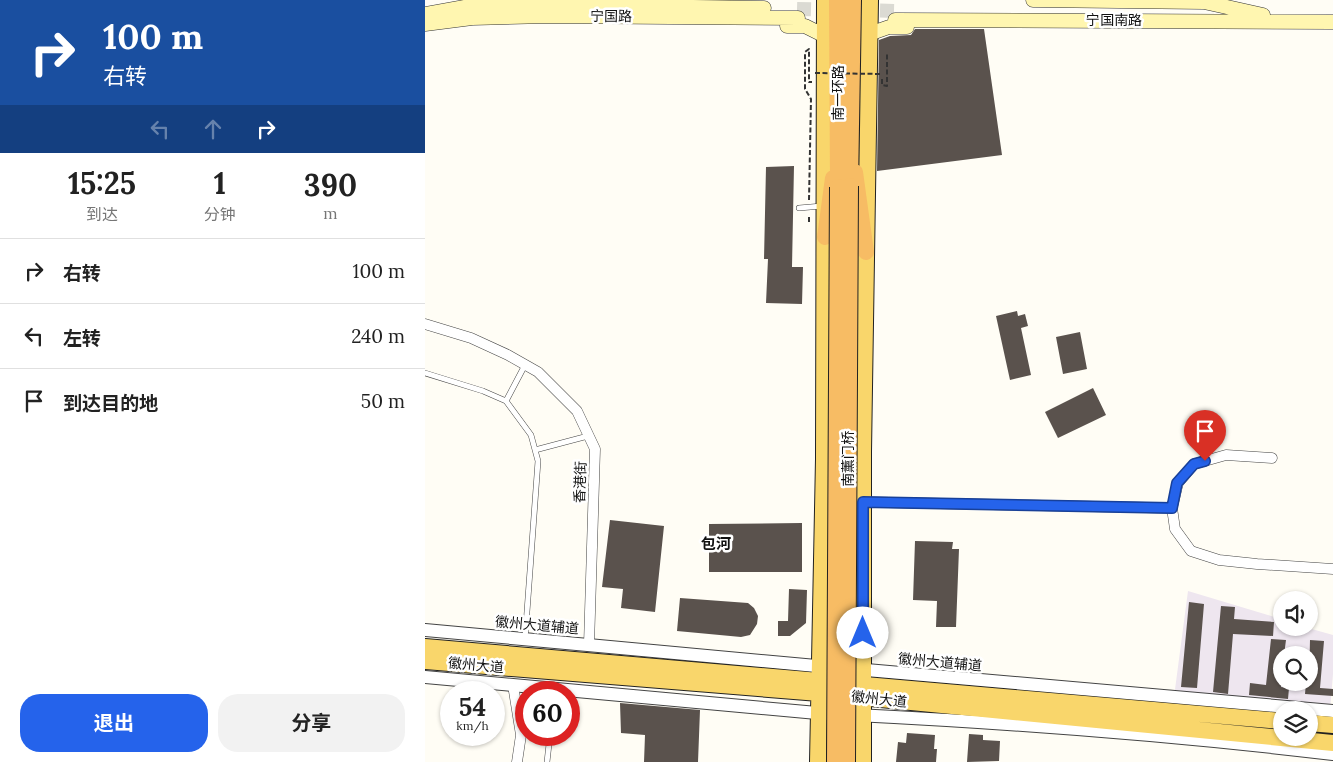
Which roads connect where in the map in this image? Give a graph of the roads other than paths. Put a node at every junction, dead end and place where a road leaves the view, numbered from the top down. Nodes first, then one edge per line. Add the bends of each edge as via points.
1 (586, 0) edge
2 (825, 0) edge
3 (837, 0) edge
4 (853, 0) edge
5 (870, 0) edge
6 (1033, 0) edge
7 (469, 8) edge
8 (547, 10) junction
9 (425, 14) edge
10 (798, 14) tunnel mouth
11 (1333, 15) edge
12 (897, 16) tunnel mouth
13 (1263, 18) junction
14 (1333, 22) edge
15 (425, 24) edge
16 (869, 34) junction
17 (825, 36) junction
18 (851, 136) junction
19 (838, 146) junction
20 (844, 187) junction
21 (825, 206) junction
22 (799, 208) dead end
23 (825, 237) junction
24 (866, 252) junction
25 (425, 324) edge
26 (525, 365) junction
27 (425, 373) edge
28 (506, 401) junction
29 (589, 436) junction
30 (535, 450) junction
31 (1272, 458) dead end
32 (863, 502) junction
33 (1172, 508) junction
34 (1333, 569) edge
35 (425, 630) edge
36 (525, 639) junction
37 (589, 645) junction
38 (425, 647) edge
39 (425, 661) edge
40 (425, 677) edge
41 (820, 680) junction
42 (863, 684) junction
43 (513, 685) joint
44 (580, 693) edge
45 (1333, 711) edge
46 (819, 714) junction
47 (862, 716) junction
48 (1273, 719) edge
49 (1318, 724) edge
50 (1333, 725) edge
51 (1333, 743) edge
52 (549, 746) edge
53 (1333, 754) edge
54 (517, 762) edge
55 (547, 762) edge
56 (818, 762) edge
57 (835, 762) edge
58 (847, 762) edge
59 (863, 762) edge

1 - 8 main road
2 - 17 main road
3 - 19 highway, 南一环路
4 - 18 highway, 南一环路
5 - 16 main road
6 - 13 main road via 1204,2
7 - 8 main road, 宁国路
7 - 9 main road, 宁国路
7 - 15 main road, 宁国路
8 - 10 main road, 宁国路
8 - 17 main road via 601,23 805,26
11 - 13 main road, 宁国南路
12 - 13 main road, 宁国南路
13 - 14 main road, 宁国南路
13 - 16 main road via 1194,29 889,27
16 - 24 main road
17 - 21 main road
18 - 20 highway, 南一环路
18 - 24 highway
19 - 20 highway, 南一环路
19 - 23 highway
20 - 57 highway, 南薰门桥, bridge
20 - 58 highway, 南薰门桥, bridge
21 - 22 lane
21 - 23 main road
23 - 41 main road
24 - 32 main road
25 - 26 street, 香港街 via 471,338
26 - 28 lane
26 - 29 street, 香港街 via 538,372 577,411
27 - 28 lane
28 - 30 lane via 531,435
29 - 30 lane
29 - 37 street, 香港街 via 595,449
30 - 36 lane via 538,461
31 - 33 street via 1226,455 1194,464 1177,483
32 - 33 street
32 - 42 main road
33 - 34 street via 1175,529 1191,551 1219,560
35 - 36 street, 徽州大道辅道
36 - 37 street, 徽州大道辅道
37 - 41 street, 徽州大道辅道
38 - 41 main road, 徽州大道
39 - 41 main road, 徽州大道
40 - 43 street
41 - 42 main road, 徽州大道
41 - 42 street, 徽州大道辅道
41 - 46 main road
42 - 45 street, 徽州大道辅道
42 - 47 main road
42 - 48 main road, 徽州大道
42 - 51 main road, 徽州大道
43 - 54 street via 521,735
44 - 46 street
46 - 47 street
46 - 56 main road
47 - 53 street via 1039,725
47 - 59 main road
49 - 50 main road
52 - 55 lane

